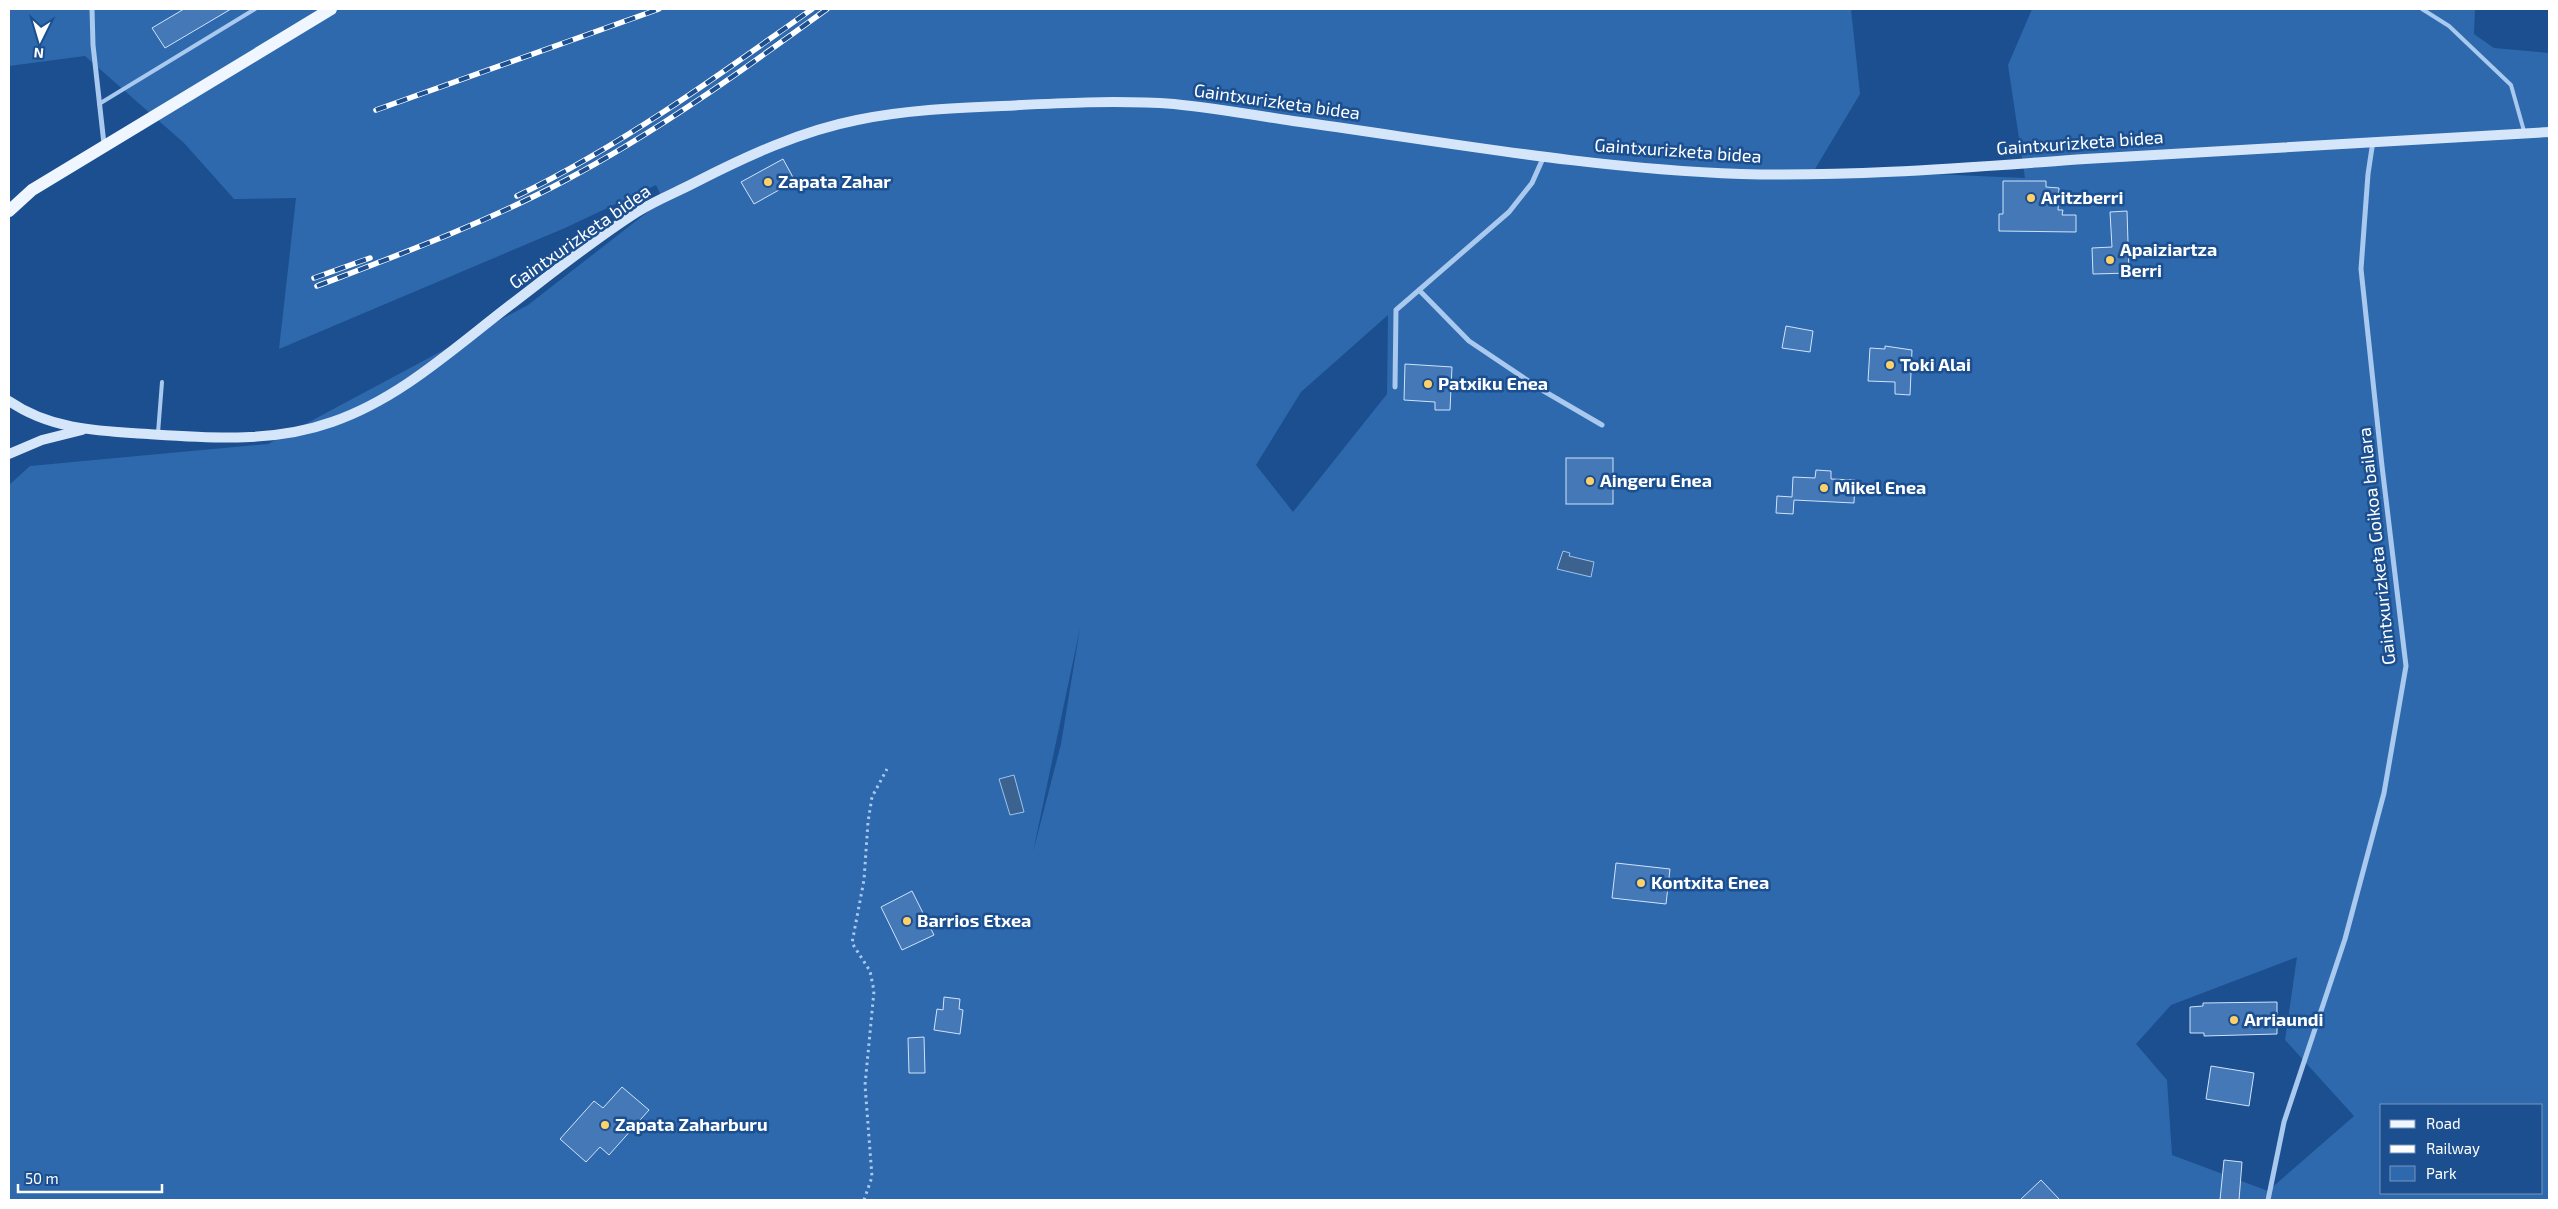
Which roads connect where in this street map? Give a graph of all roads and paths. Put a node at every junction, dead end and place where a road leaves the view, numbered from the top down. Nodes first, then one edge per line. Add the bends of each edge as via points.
1 (92, 9) edge
2 (256, 9) edge
3 (331, 9) edge
4 (2422, 9) edge
5 (99, 104) junction
6 (2549, 132) edge
7 (2524, 133) junction
8 (2373, 141) junction
9 (104, 147) junction
10 (1544, 155) junction
11 (32, 190) junction
12 (9, 198) edge
13 (9, 211) edge
14 (1419, 290) junction
15 (162, 382) dead end
16 (1395, 387) dead end
17 (9, 401) edge
18 (1602, 425) dead end
19 (85, 430) junction
20 (158, 435) junction
21 (9, 454) edge
22 (887, 769) dead end
23 (864, 1200) edge
24 (2268, 1200) edge

1 - 5 street
2 - 5 lane
3 - 9 main road
4 - 7 lane via 2449,26 2511,85
5 - 9 street
6 - 7 main road, Gaintxurizketa bidea
7 - 8 main road, Gaintxurizketa bidea
8 - 10 main road, Gaintxurizketa bidea via 1818,174 1739,174 1662,169
8 - 24 street, Gaintxurizketa Goikoa bailara via 2361,269 2406,666 2384,793 2345,939 2284,1122
9 - 11 main road
10 - 14 street via 1532,183 1509,212
10 - 20 main road, Gaintxurizketa bidea via 1174,104 1070,103 941,108 853,120 752,154 640,210 562,265 408,384 353,414 326,425 281,435 252,438
11 - 12 main road
11 - 13 main road
14 - 16 street via 1396,310
14 - 18 street via 1469,341
15 - 20 lane
17 - 19 main road via 48,422
19 - 20 main road, Gaintxurizketa bidea
19 - 21 main road via 42,440
22 - 23 path via 872,797 864,880 852,943 870,971 874,991 865,1085 872,1177

